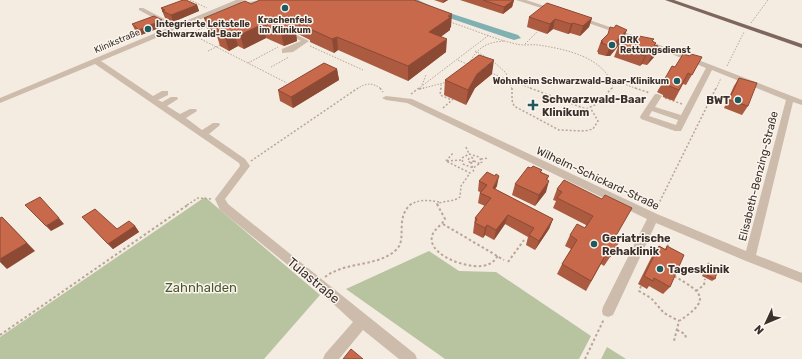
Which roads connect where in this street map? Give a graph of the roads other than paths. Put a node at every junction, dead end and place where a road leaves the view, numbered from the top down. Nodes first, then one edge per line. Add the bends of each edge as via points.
1 (260, 0) edge
2 (519, 0) edge
3 (668, 0) edge
4 (238, 1) edge
5 (141, 9) dead end
6 (560, 12) edge
7 (574, 17) edge
8 (179, 28) junction
9 (289, 33) edge
10 (802, 46) edge
11 (282, 49) road end
12 (96, 61) junction
13 (710, 67) junction
14 (165, 93) dead end
15 (658, 96) dead end
16 (386, 98) road end
17 (153, 99) junction
18 (174, 99) dead end
19 (790, 99) junction
20 (0, 101) edge
21 (802, 104) edge
22 (162, 105) junction
23 (193, 111) dead end
24 (180, 118) junction
25 (216, 125) dead end
26 (202, 134) junction
27 (653, 217) junction
28 (750, 258) junction
29 (802, 278) edge
30 (608, 311) road end
31 (362, 321) junction
32 (330, 359) edge
33 (410, 359) edge

1 - 4 street via 245,6
2 - 6 street
3 - 10 main road
4 - 8 street, Klinikstraße
5 - 8 street
7 - 13 street via 632,36
8 - 12 street, Klinikstraße
9 - 11 street via 306,41
12 - 17 street
12 - 20 street, Klinikstraße
13 - 15 street via 683,119 650,108
13 - 19 street
14 - 17 street
16 - 27 street, Wilhelm-Schickard-Straße via 409,101
17 - 22 street
18 - 22 street
19 - 21 street
19 - 28 street, Elisabeth-Benzing-Straße
22 - 24 street
23 - 24 street
24 - 26 street
25 - 26 street
26 - 31 street, Tulastraße via 242,161 245,166 220,199 224,207
27 - 28 street, Wilhelm-Schickard-Straße
27 - 30 street
28 - 29 street, Wilhelm-Schickard-Straße
31 - 32 street
31 - 33 street, Tulastraße

